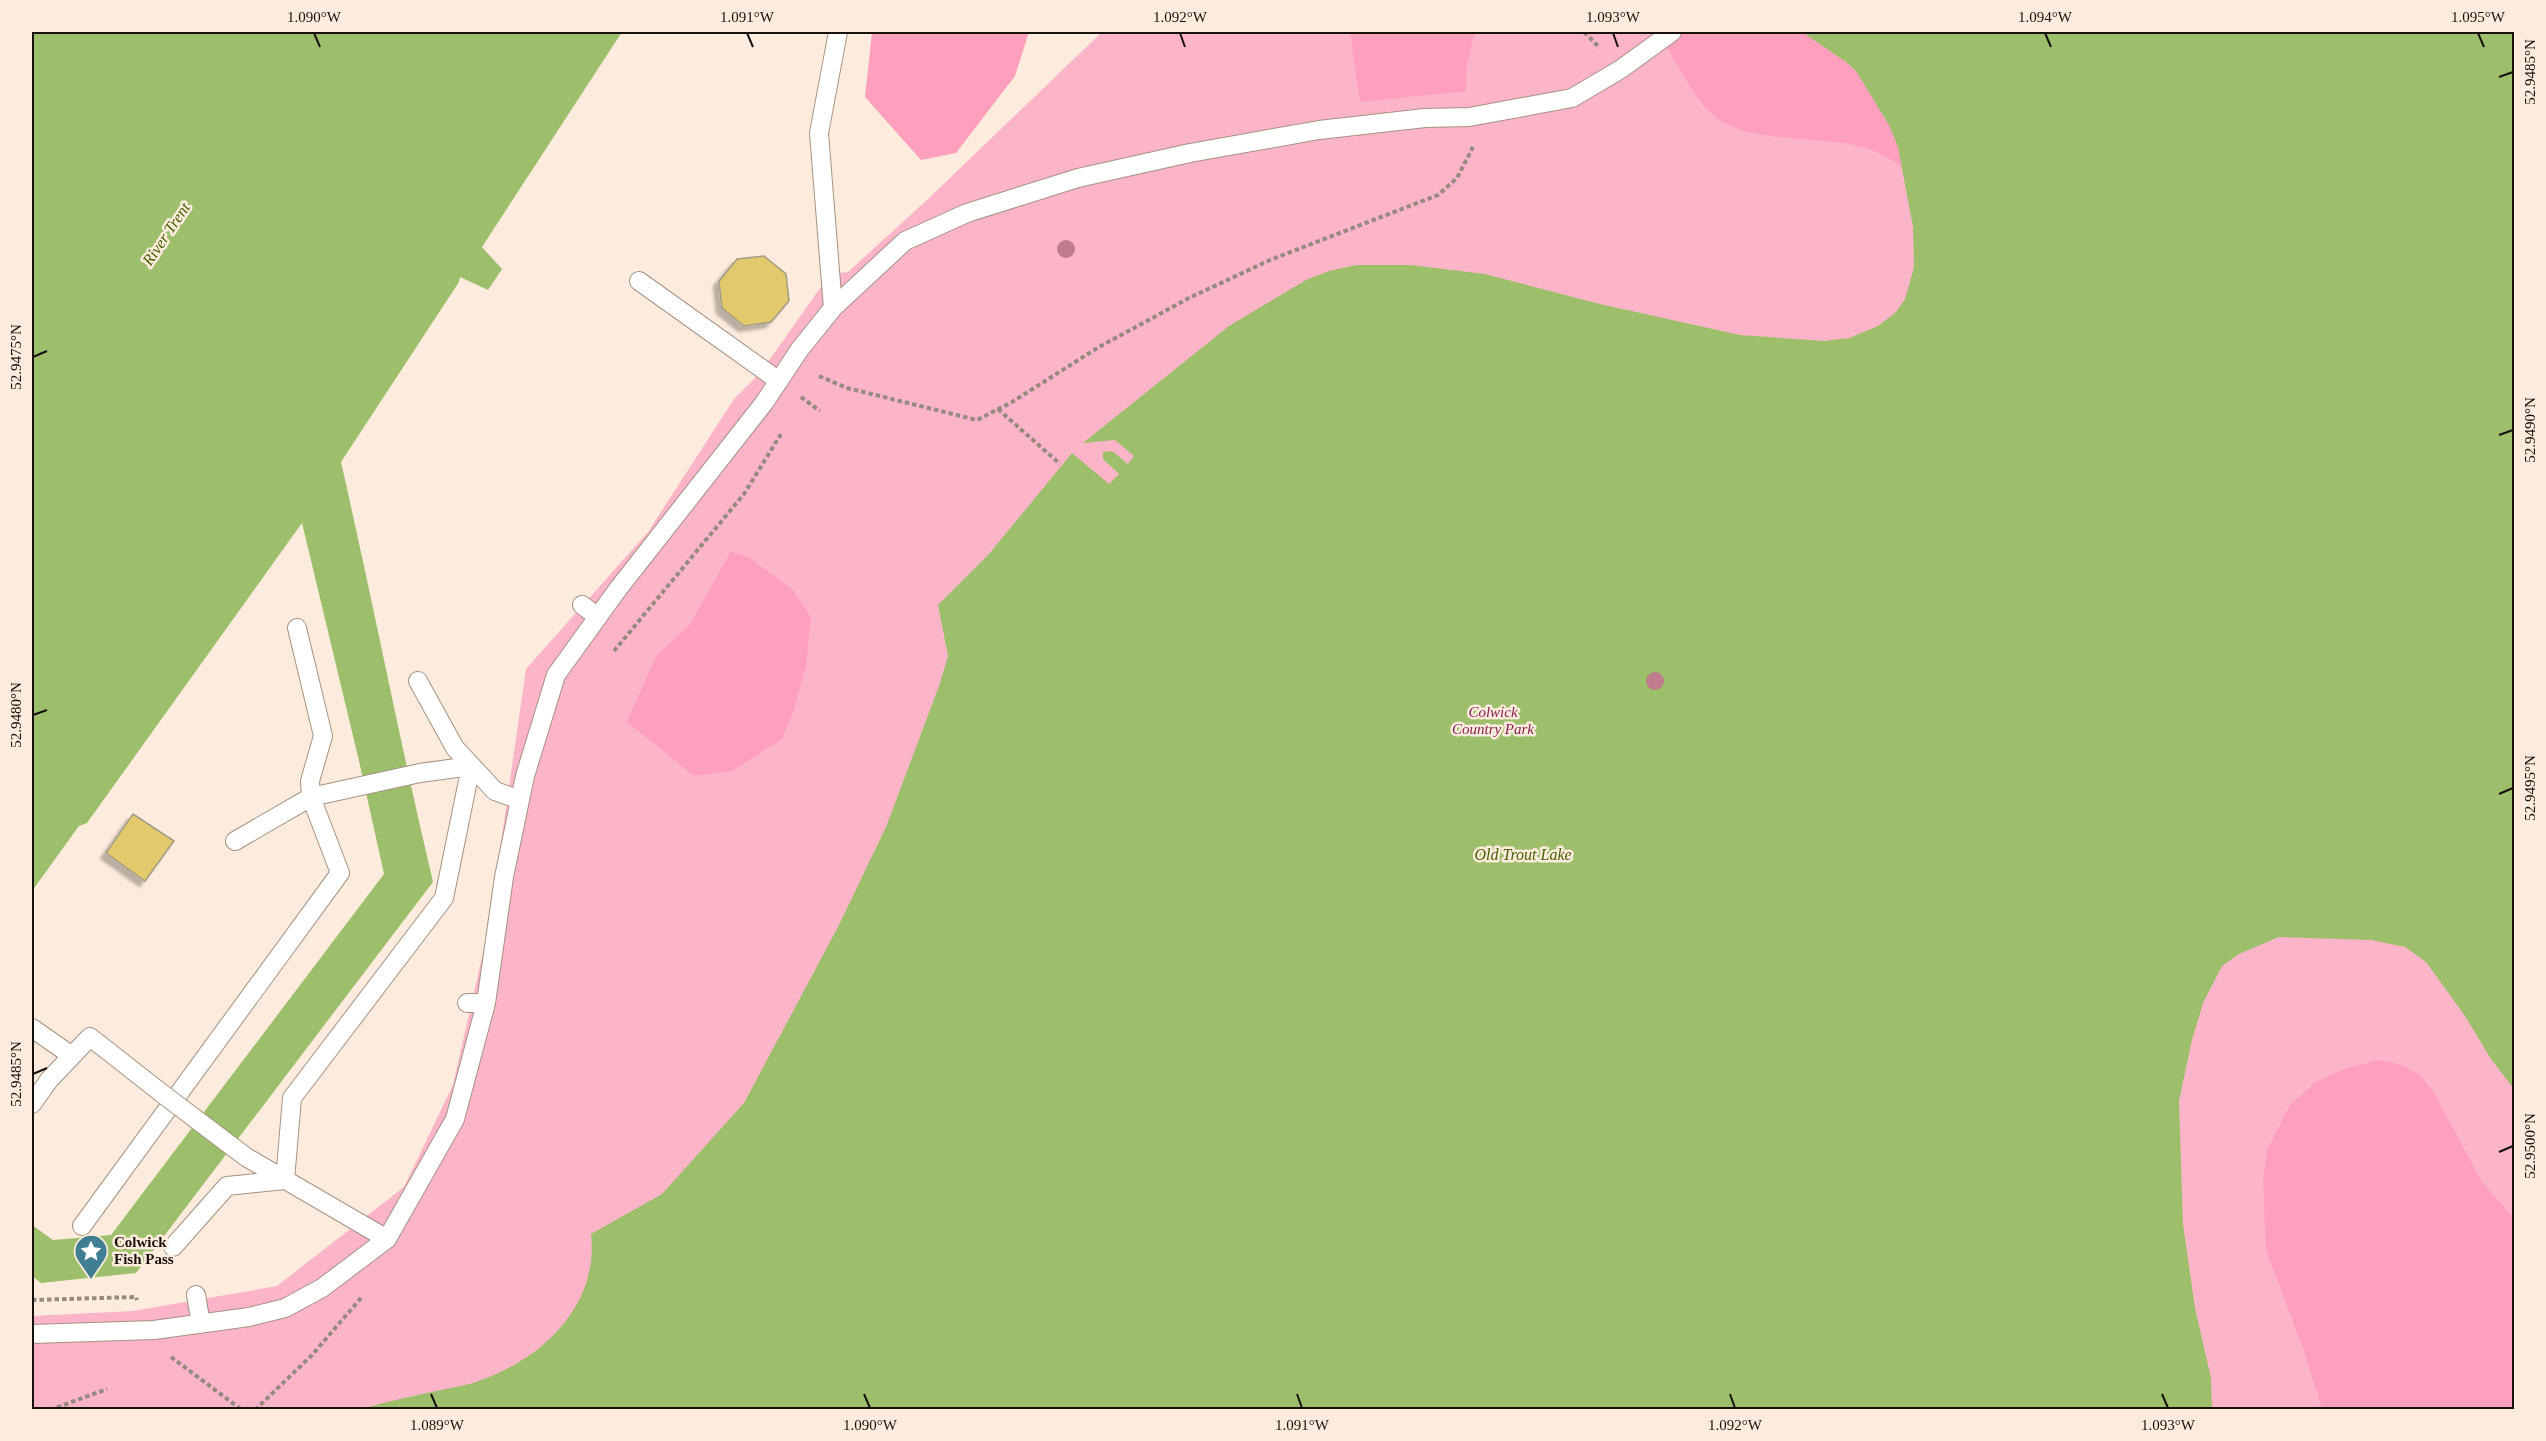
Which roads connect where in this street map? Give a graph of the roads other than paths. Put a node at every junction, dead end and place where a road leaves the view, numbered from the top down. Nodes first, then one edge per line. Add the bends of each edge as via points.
1 (838, 32) edge
2 (1672, 32) edge
3 (639, 281) dead end
4 (833, 308) junction
5 (779, 381) junction
6 (582, 605) dead end
7 (598, 618) junction
8 (297, 628) dead end
9 (418, 681) dead end
10 (471, 766) junction
11 (311, 797) junction
12 (520, 800) junction
13 (235, 841) dead end
14 (32, 1028) edge
15 (72, 1056) junction
16 (32, 1104) edge
17 (285, 1180) junction
18 (82, 1226) dead end
19 (387, 1239) junction
20 (173, 1247) dead end
21 (196, 1295) dead end
22 (201, 1324) junction
23 (32, 1334) edge

1 - 4 lane via 819,132
2 - 4 lane via 1572,98 1469,117 1319,130 1190,153 1078,178 967,213 905,241
3 - 5 lane
4 - 5 lane
5 - 7 lane
6 - 7 lane
7 - 12 lane via 556,675
8 - 11 lane via 323,736 310,781
9 - 10 lane via 455,748
10 - 11 lane via 420,772
10 - 12 lane via 495,791
10 - 17 lane via 444,898 292,1098
11 - 13 lane
11 - 18 lane via 340,873
12 - 19 lane via 455,1119
14 - 15 lane
15 - 16 lane
15 - 17 lane, bridge via 90,1037 246,1157
17 - 19 lane
17 - 20 lane via 227,1186
19 - 22 lane via 322,1288 285,1308
21 - 22 lane
22 - 23 lane via 154,1330

